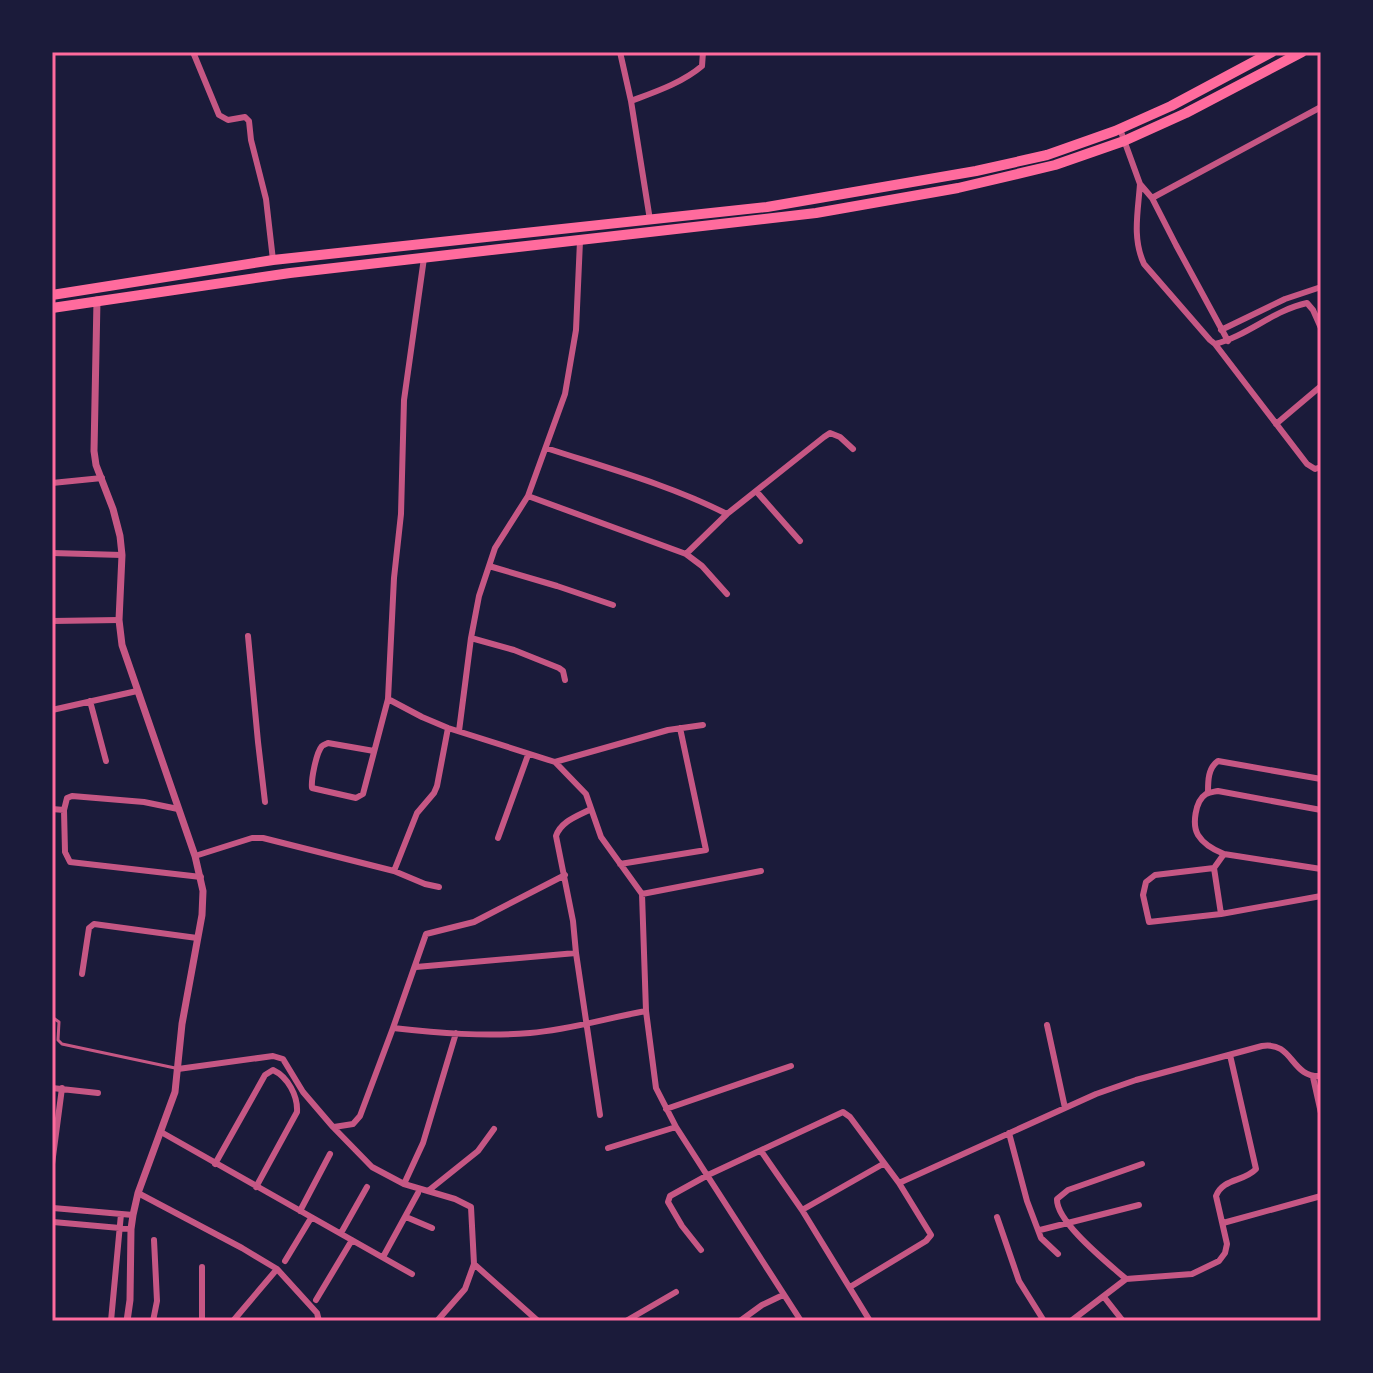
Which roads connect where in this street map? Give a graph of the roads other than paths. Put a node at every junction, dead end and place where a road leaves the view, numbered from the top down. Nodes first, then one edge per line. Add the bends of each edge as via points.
1 (193, 52) edge
2 (620, 52) edge
3 (703, 52) edge
4 (1272, 52) edge
5 (1302, 52) edge
6 (631, 101) junction
7 (1321, 107) edge
8 (1120, 129) junction
9 (1124, 141) junction
10 (1140, 184) junction
11 (1152, 198) junction
12 (650, 220) junction
13 (580, 241) junction
14 (424, 256) junction
15 (273, 260) junction
16 (1321, 287) edge
17 (52, 295) edge
18 (97, 300) junction
19 (52, 308) edge
20 (1321, 328) edge
21 (1221, 330) junction
22 (1228, 341) junction
23 (1215, 344) junction
24 (1321, 386) edge
25 (1276, 424) junction
26 (546, 448) junction
27 (853, 449) dead end
28 (1321, 467) edge
29 (102, 478) junction
30 (52, 483) edge
31 (756, 491) junction
32 (528, 496) junction
33 (727, 514) junction
34 (800, 541) dead end
35 (52, 553) edge
36 (686, 554) junction
37 (122, 555) junction
38 (489, 566) junction
39 (727, 594) dead end
40 (613, 605) dead end
41 (119, 620) junction
42 (52, 621) edge
43 (248, 636) dead end
44 (471, 638) junction
45 (565, 680) dead end
46 (137, 691) junction
47 (388, 699) junction
48 (90, 701) junction
49 (52, 710) edge
50 (703, 725) dead end
51 (448, 728) junction
52 (680, 728) junction
53 (459, 731) junction
54 (374, 751) junction
55 (528, 755) junction
56 (106, 761) dead end
57 (555, 762) junction
58 (1321, 779) edge
59 (1208, 792) junction
60 (265, 802) dead end
61 (52, 809) edge
62 (178, 809) junction
63 (591, 809) junction
64 (64, 810) junction
65 (1321, 810) edge
66 (498, 838) dead end
67 (1224, 854) junction
68 (195, 856) junction
69 (620, 864) junction
70 (1214, 868) junction
71 (1321, 869) edge
72 (394, 871) junction
73 (761, 871) dead end
74 (565, 875) junction
75 (201, 877) junction
76 (439, 887) dead end
77 (642, 894) junction
78 (1321, 896) edge
79 (1221, 914) junction
80 (197, 938) junction
81 (576, 953) junction
82 (416, 967) junction
83 (82, 974) dead end
84 (646, 1011) junction
85 (52, 1017) edge
86 (587, 1024) junction
87 (1047, 1025) dead end
88 (393, 1028) junction
89 (456, 1033) junction
90 (1230, 1055) junction
91 (791, 1066) dead end
92 (178, 1069) junction
93 (1317, 1076) edge
94 (52, 1088) edge
95 (62, 1088) junction
96 (98, 1093) dead end
97 (1065, 1108) junction
98 (666, 1109) junction
99 (1321, 1113) edge
100 (600, 1115) dead end
101 (333, 1127) junction
102 (676, 1127) junction
103 (494, 1129) dead end
104 (161, 1132) junction
105 (1009, 1133) junction
106 (608, 1148) dead end
107 (761, 1151) junction
108 (330, 1154) dead end
109 (52, 1164) edge
110 (215, 1164) junction
111 (883, 1164) junction
112 (1142, 1164) dead end
113 (708, 1175) junction
114 (899, 1183) junction
115 (404, 1184) junction
116 (256, 1187) junction
117 (367, 1187) dead end
118 (428, 1191) junction
119 (138, 1193) junction
120 (418, 1193) dead end
121 (1321, 1196) edge
122 (1139, 1205) dead end
123 (52, 1208) edge
124 (802, 1210) junction
125 (300, 1211) junction
126 (121, 1214) junction
127 (133, 1215) junction
128 (406, 1217) junction
129 (997, 1217) dead end
130 (311, 1218) junction
131 (53, 1222) edge
132 (1223, 1223) junction
133 (1067, 1224) junction
134 (432, 1228) dead end
135 (119, 1229) junction
136 (131, 1229) junction
137 (1040, 1230) junction
138 (341, 1233) junction
139 (154, 1240) dead end
140 (352, 1240) junction
141 (701, 1250) dead end
142 (1058, 1254) dead end
143 (383, 1257) junction
144 (285, 1261) dead end
145 (474, 1264) junction
146 (202, 1267) dead end
147 (277, 1269) junction
148 (412, 1274) dead end
149 (1126, 1279) junction
150 (850, 1287) junction
151 (676, 1292) dead end
152 (783, 1295) junction
153 (1104, 1297) junction
154 (316, 1300) dead end
155 (111, 1321) edge
156 (127, 1321) edge
157 (153, 1321) edge
158 (202, 1321) edge
159 (233, 1321) edge
160 (319, 1321) edge
161 (437, 1321) edge
162 (538, 1321) edge
163 (626, 1321) edge
164 (741, 1321) edge
165 (801, 1321) edge
166 (870, 1321) edge
167 (1044, 1321) edge
168 (1071, 1321) edge
169 (1123, 1321) edge

1 - 15 street via 219,115 249,121
2 - 6 street
3 - 6 street via 702,66 694,72
4 - 8 highway
5 - 9 highway
6 - 12 street
7 - 11 street
8 - 9 street
8 - 12 highway via 1047,155 976,171 779,205
9 - 10 street
9 - 13 highway via 1055,165 904,199
10 - 11 street
10 - 23 street via 1136,231 1144,264
11 - 21 street
12 - 15 highway
13 - 14 highway
13 - 26 street via 576,330 565,394
14 - 18 highway
14 - 47 street via 404,400
15 - 17 highway
16 - 21 street
18 - 19 highway
18 - 29 street via 94,451
20 - 22 street via 1310,305 1302,304
21 - 22 street
22 - 23 street
23 - 25 street
24 - 25 street
25 - 28 street via 1307,464
26 - 32 street
26 - 33 street
27 - 31 street via 830,433
29 - 30 street
29 - 37 street
31 - 33 street
31 - 34 street
32 - 36 street
32 - 38 street
33 - 36 street
35 - 37 street
36 - 39 street
37 - 41 street
38 - 40 street
38 - 44 street
41 - 42 street
41 - 46 street
43 - 60 street
44 - 45 street via 559,668
44 - 53 street
46 - 48 street
46 - 62 street
47 - 51 street
47 - 54 street
48 - 49 street
48 - 56 street
50 - 52 street
51 - 53 street
51 - 72 street via 437,786 417,813
52 - 57 street
52 - 69 street via 706,850
53 - 55 street
54 - 54 street via 361,796 312,788 325,744
55 - 57 street
55 - 66 street
57 - 63 street via 586,794
58 - 59 street via 1218,761 1210,771
59 - 65 street
59 - 67 street via 1201,798 1194,826 1210,848
61 - 64 street
62 - 64 street via 72,796
62 - 68 street
63 - 69 street via 601,837
63 - 74 street via 564,823 557,834
64 - 75 street via 70,862
67 - 70 street
67 - 71 street
68 - 72 street via 263,838
68 - 75 street
69 - 77 street
70 - 79 street
70 - 79 street via 1155,875 1146,882 1145,911 1149,922
72 - 76 street
73 - 77 street
74 - 81 street
74 - 82 street via 474,922 429,932
75 - 80 street
77 - 84 street
78 - 79 street
80 - 83 street via 94,924
80 - 92 street
81 - 82 street
81 - 86 street
82 - 88 street
84 - 86 street
84 - 98 street via 656,1088
85 - 92 lane via 59,1022 62,1044
86 - 89 street via 530,1033
86 - 100 street
87 - 97 street
88 - 89 street
88 - 101 street via 360,1116 353,1124
89 - 115 street via 423,1143
90 - 93 street via 1273,1044
90 - 97 street via 1136,1080
90 - 132 street via 1256,1169 1218,1190
91 - 98 street
92 - 101 street via 283,1059
92 - 104 street
93 - 99 street
94 - 95 street
95 - 96 street
95 - 109 street
97 - 105 street
98 - 102 street
101 - 115 street via 372,1167
102 - 106 street
102 - 113 street
103 - 118 street via 474,1155
104 - 110 street
104 - 119 street
105 - 114 street
105 - 137 street
107 - 111 street via 843,1112
107 - 113 street
107 - 124 street
108 - 125 street
110 - 116 street
110 - 116 street via 265,1075 279,1072 294,1094 297,1112
111 - 114 street
111 - 124 street
112 - 133 street via 1068,1190 1057,1199
113 - 141 street via 672,1194 668,1202
113 - 152 street
114 - 150 street via 931,1235
115 - 118 street
116 - 125 street
117 - 138 street
118 - 145 street via 471,1207
119 - 127 street
119 - 147 street
120 - 128 street
121 - 132 street
122 - 133 street
123 - 126 street
123 - 131 street
124 - 150 street
125 - 130 street
126 - 127 street
126 - 135 street
127 - 136 street
128 - 134 street
128 - 143 street
129 - 167 street via 1019,1281
130 - 138 street
130 - 144 street
131 - 135 street
132 - 149 street via 1227,1244 1219,1261 1192,1274
133 - 137 street
133 - 149 street
135 - 136 street
135 - 155 street
136 - 156 street
137 - 142 street
138 - 140 street
139 - 157 street
140 - 143 street
140 - 154 street
143 - 148 street
145 - 161 street via 465,1289
145 - 162 street
146 - 158 street
147 - 159 street
147 - 160 street
149 - 153 street
150 - 166 street
151 - 163 street
152 - 164 street
152 - 165 street
153 - 168 street
153 - 169 street

